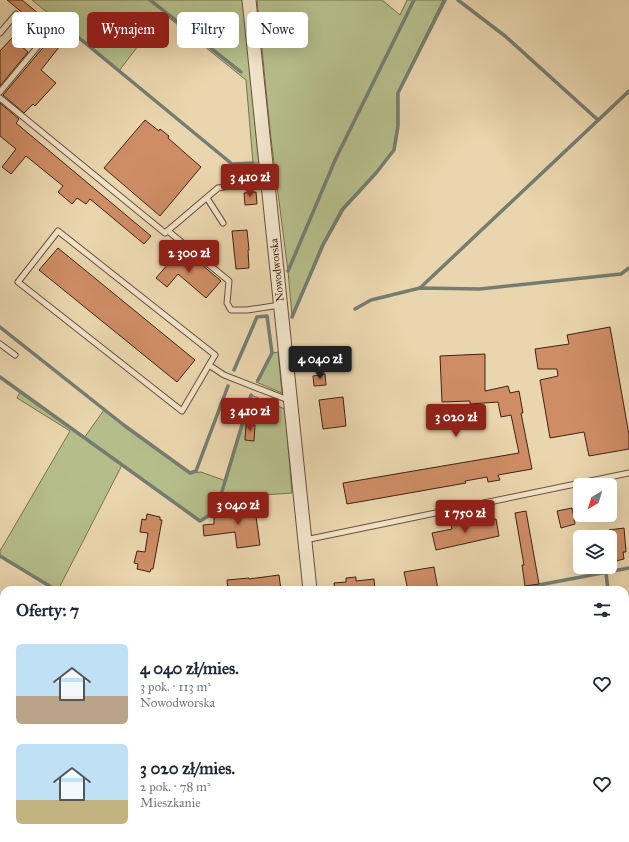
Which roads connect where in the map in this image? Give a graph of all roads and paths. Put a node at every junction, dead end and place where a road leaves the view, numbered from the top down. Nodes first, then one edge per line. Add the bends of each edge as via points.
1 (249, 0) edge
2 (0, 33) edge
3 (0, 92) edge
4 (0, 98) edge
5 (268, 184) junction
6 (207, 198) junction
7 (223, 223) dead end
8 (168, 230) junction
9 (280, 305) junction
10 (0, 344) edge
11 (15, 355) dead end
12 (209, 365) junction
13 (290, 399) junction
14 (629, 473) edge
15 (304, 540) junction
16 (310, 586) edge

1 - 5 street, Nowodworska
2 - 3 lane via 16,14 44,39
4 - 8 lane via 165,233
5 - 6 lane via 218,188
5 - 9 street, Nowodworska
6 - 7 lane
6 - 8 lane
8 - 9 lane via 229,281 227,302 231,310
9 - 13 street, Nowodworska
10 - 11 lane
12 - 12 lane via 182,411 18,282 58,231 215,355
12 - 13 lane via 224,375
13 - 15 street, Nowodworska
14 - 15 lane
15 - 16 street, Nowodworska

